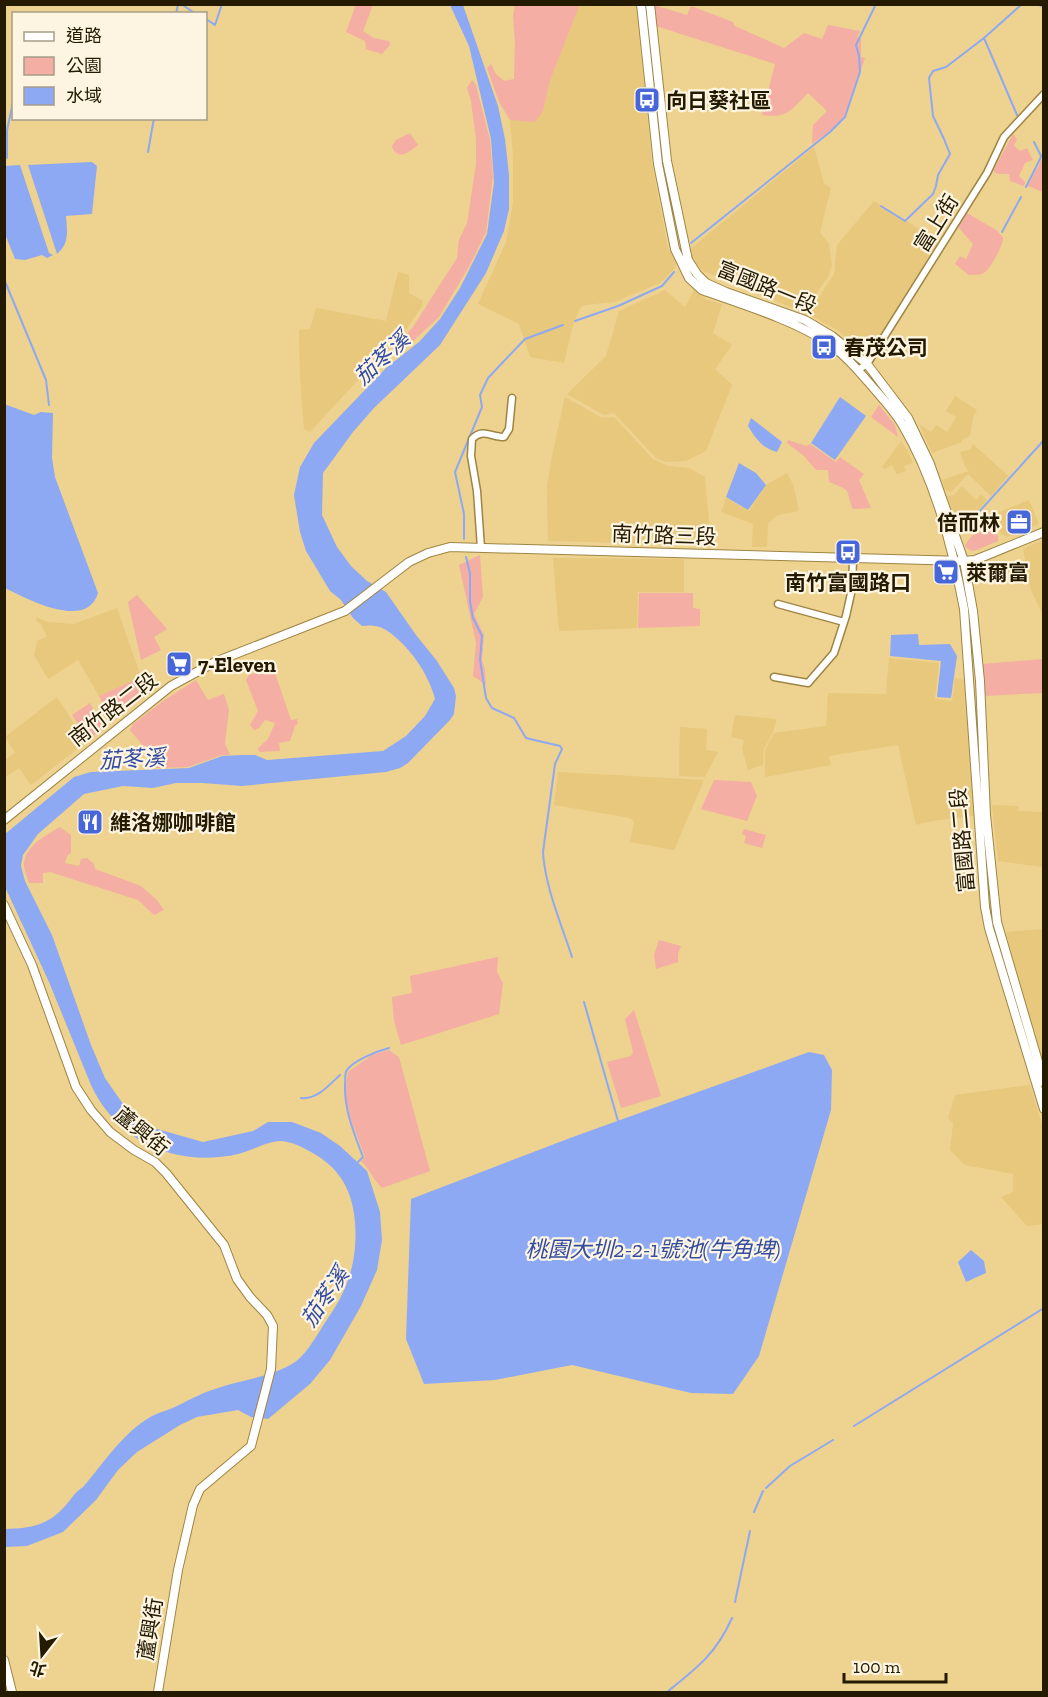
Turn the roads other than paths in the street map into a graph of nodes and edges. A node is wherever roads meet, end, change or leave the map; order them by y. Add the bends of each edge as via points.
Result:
1 (641, 4) edge
2 (650, 4) edge
3 (1044, 94) edge
4 (867, 364) junction
5 (858, 370) junction
6 (512, 398) dead end
7 (1044, 532) edge
8 (481, 548) junction
9 (853, 558) junction
10 (959, 561) junction
11 (778, 604) dead end
12 (323, 621) joint
13 (844, 622) junction
14 (774, 677) dead end
15 (4, 820) edge
16 (4, 905) edge
17 (1044, 1082) edge
18 (1044, 1109) edge
19 (4, 1660) edge
20 (12, 1692) edge
21 (158, 1692) edge

1 - 5 street, 富國路一段 via 658,164 675,249 689,278 702,290 827,342
2 - 4 street, 富國路一段 via 668,162 688,260 706,283 805,320
3 - 4 street, 富上街 via 1004,137 987,173
4 - 5 street, 富上街
4 - 10 street, 富國路一段 via 908,418 930,464
5 - 10 street, 富國路一段 via 901,422 923,466
6 - 8 street via 509,429 504,437 478,433 472,439
7 - 10 street, 南竹路三段 via 975,560
8 - 9 street, 南竹路三段
8 - 12 street, 南竹路三段 via 450,547 428,553 409,562 345,611
9 - 10 street, 南竹路三段
9 - 13 street via 852,589
10 - 17 street, 富國路二段 via 973,611 997,922
10 - 18 street, 富國路二段 via 989,928
11 - 13 street
12 - 15 street, 南竹路二段 via 215,662 171,686
13 - 14 street via 834,653 808,683
16 - 21 street, 蘆興街 via 32,965 76,1086 91,1110 110,1132 166,1173 224,1245 237,1279 273,1326 271,1370 251,1446 200,1489 193,1505
19 - 20 street

